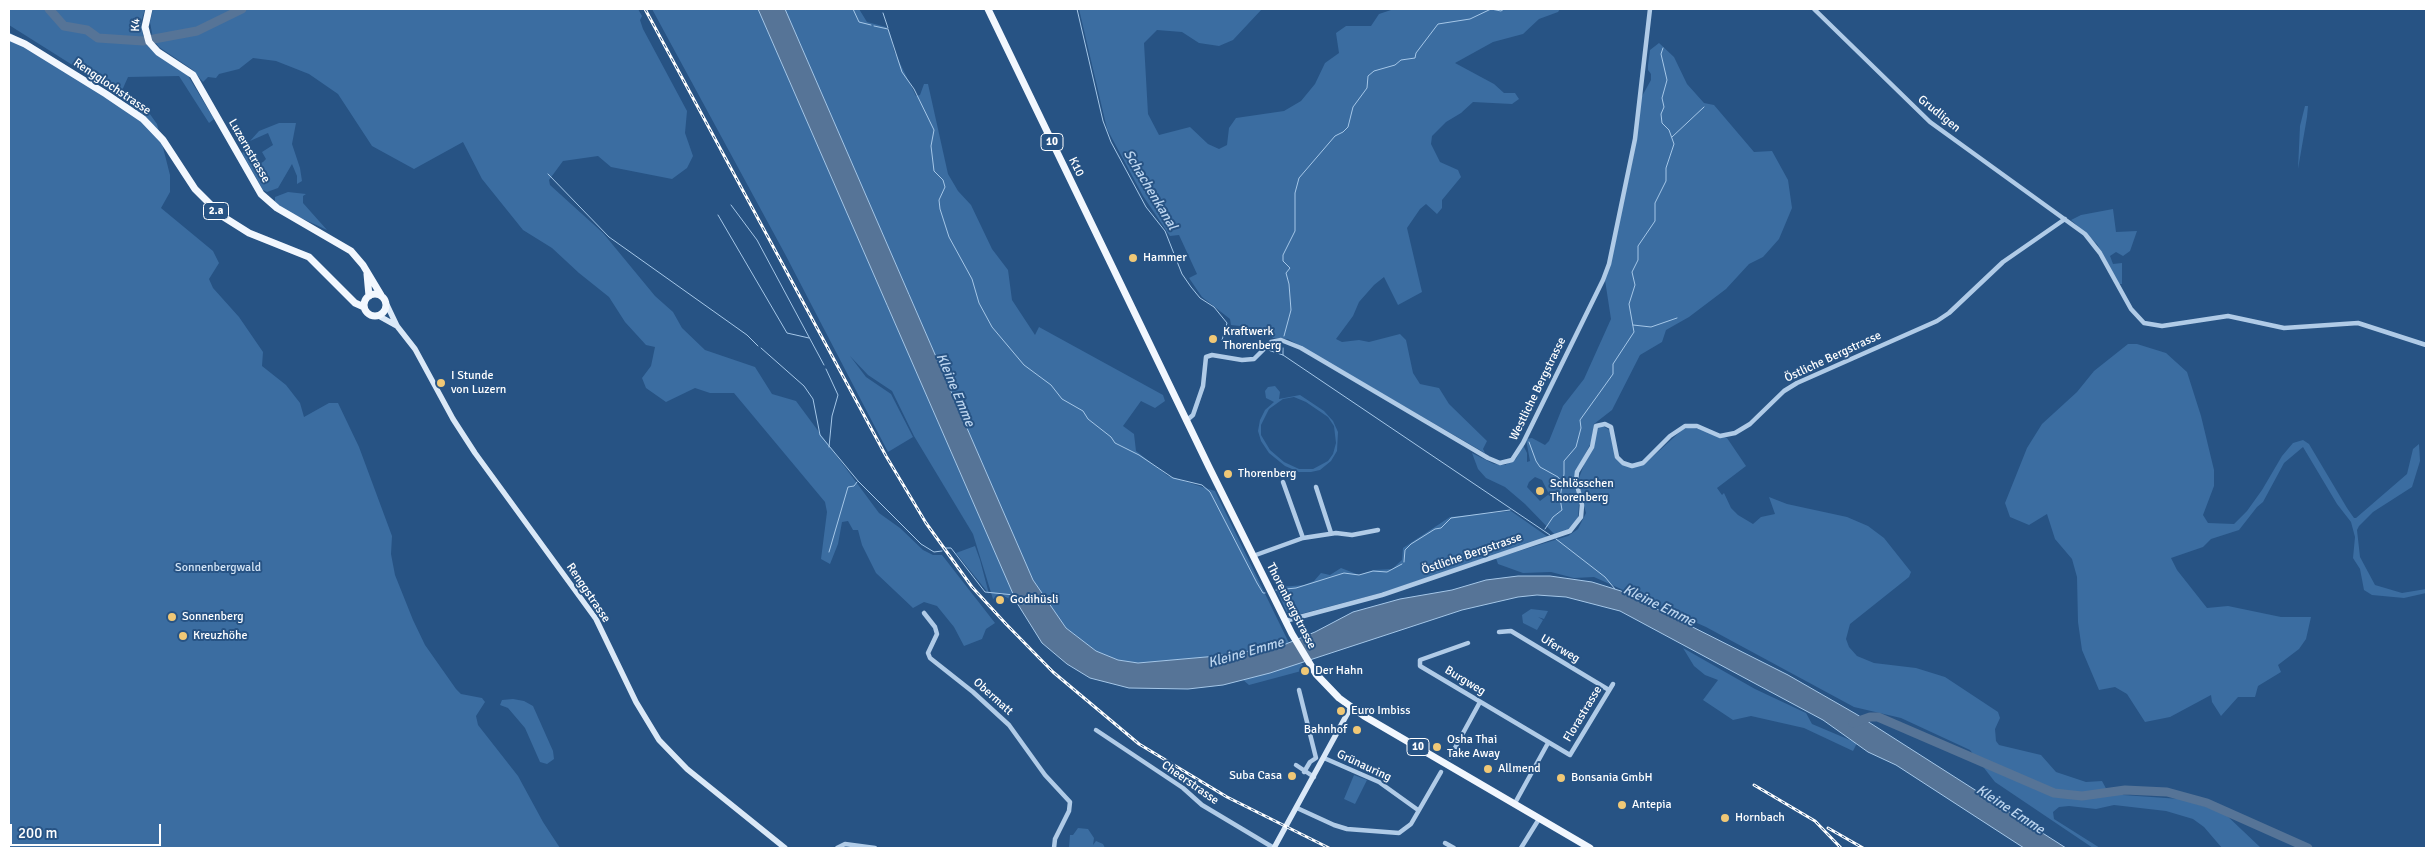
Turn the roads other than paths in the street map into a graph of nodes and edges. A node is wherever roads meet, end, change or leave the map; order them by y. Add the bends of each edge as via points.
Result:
1 (149, 9) edge
2 (988, 9) edge
3 (1650, 9) edge
4 (1814, 9) edge
5 (9, 37) edge
6 (150, 42) joint
7 (2065, 219) junction
8 (367, 274) junction
9 (380, 295) junction
10 (368, 297) junction
11 (350, 298) junction
12 (386, 305) junction
13 (364, 307) junction
14 (1132, 308) joint
15 (379, 316) junction
16 (397, 326) junction
17 (2426, 345) edge
18 (1186, 421) junction
19 (1283, 482) dead end
20 (1316, 487) dead end
21 (1378, 530) dead end
22 (1331, 533) junction
23 (1303, 538) junction
24 (1253, 556) junction
25 (924, 613) dead end
26 (1285, 621) junction
27 (1499, 632) dead end
28 (1468, 643) dead end
29 (1614, 684) dead end
30 (1299, 690) dead end
31 (1609, 690) junction
32 (1480, 702) junction
33 (1351, 707) junction
34 (1096, 730) dead end
35 (1548, 743) junction
36 (1450, 757) dead end
37 (1324, 758) junction
38 (1296, 765) dead end
39 (1304, 772) junction
40 (1441, 772) dead end
41 (1314, 777) junction
42 (1515, 803) junction
43 (1297, 808) junction
44 (1418, 810) junction
45 (1539, 819) junction
46 (1445, 842) dead end
47 (785, 848) edge
48 (838, 848) edge
49 (875, 848) edge
50 (1054, 848) edge
51 (1274, 848) edge
52 (1454, 848) edge
53 (1521, 848) edge
54 (1590, 848) edge

1 - 6 main road, K4 via 145,27
2 - 14 main road, K10 / 10
3 - 18 street, Westliche Bergstrasse via 1635,139 1609,264 1512,460 1500,463 1488,458 1290,342 1276,340 1254,359 1206,357 1203,386 1193,415
4 - 7 street, Grudligen via 1925,118
5 - 11 main road, Rengglochstrasse / 2.a via 106,94 143,120 157,133 195,189 222,216 249,233 309,256
6 - 8 main road, Luzernstrasse via 158,52 193,76 249,177 265,198 346,248 361,262
7 - 17 street, Grudligen via 2093,242 2134,314 2150,326 2228,316 2288,328 2355,323
7 - 26 street, Östliche Bergstrasse via 2003,262 1937,321 1797,382 1750,424 1735,433 1720,436 1697,426 1684,426 1643,463 1632,466 1617,457 1611,427 1605,424 1596,426 1592,447 1577,472 1581,517 1576,526 1562,535 1382,595
8 - 9 main road, Luzernstrasse
8 - 10 main road
9 - 10 main road
9 - 12 main road
10 - 11 main road
10 - 13 main road
11 - 13 main road, Rengglochstrasse / 2.a
12 - 15 main road
12 - 16 main road, Renggstrasse
13 - 15 main road via 370,315
14 - 18 main road, Thorenbergstrasse / 10
15 - 16 main road, Renggstrasse
16 - 47 main road, Renggstrasse via 409,339 475,453 596,619 636,702 659,740 686,769
18 - 24 main road, Thorenbergstrasse / 10
19 - 23 street
20 - 22 street
21 - 22 street via 1352,535
22 - 23 street
23 - 24 street
24 - 26 main road, Thorenbergstrasse / 10
25 - 50 street, Obermatt via 937,634 928,653 930,658 974,692 1009,725 1045,775 1067,798 1070,806
26 - 33 main road, Thorenbergstrasse / 10 via 1310,666 1327,687
27 - 31 street, Uferweg via 1511,631
28 - 32 street, Burgweg via 1419,663
29 - 31 street, Florastrasse
30 - 39 street via 1316,758
31 - 35 street, Florastrasse via 1570,755
32 - 35 street, Burgweg
32 - 36 street
33 - 37 main road, Cheerstrasse
33 - 42 main road, Thorenbergstrasse / 10
34 - 51 street, Cheerstrasse via 1183,788 1202,805
35 - 42 street
37 - 41 main road, Cheerstrasse
37 - 44 street, Grünauring via 1379,782
38 - 39 street
39 - 41 street
40 - 44 street
41 - 43 main road, Cheerstrasse
42 - 45 main road, Thorenbergstrasse / 10
43 - 44 street via 1348,829 1399,833 1411,824
43 - 51 main road, Cheerstrasse
45 - 53 street
45 - 54 main road, Thorenbergstrasse / 10
46 - 52 street
48 - 49 street via 849,844

